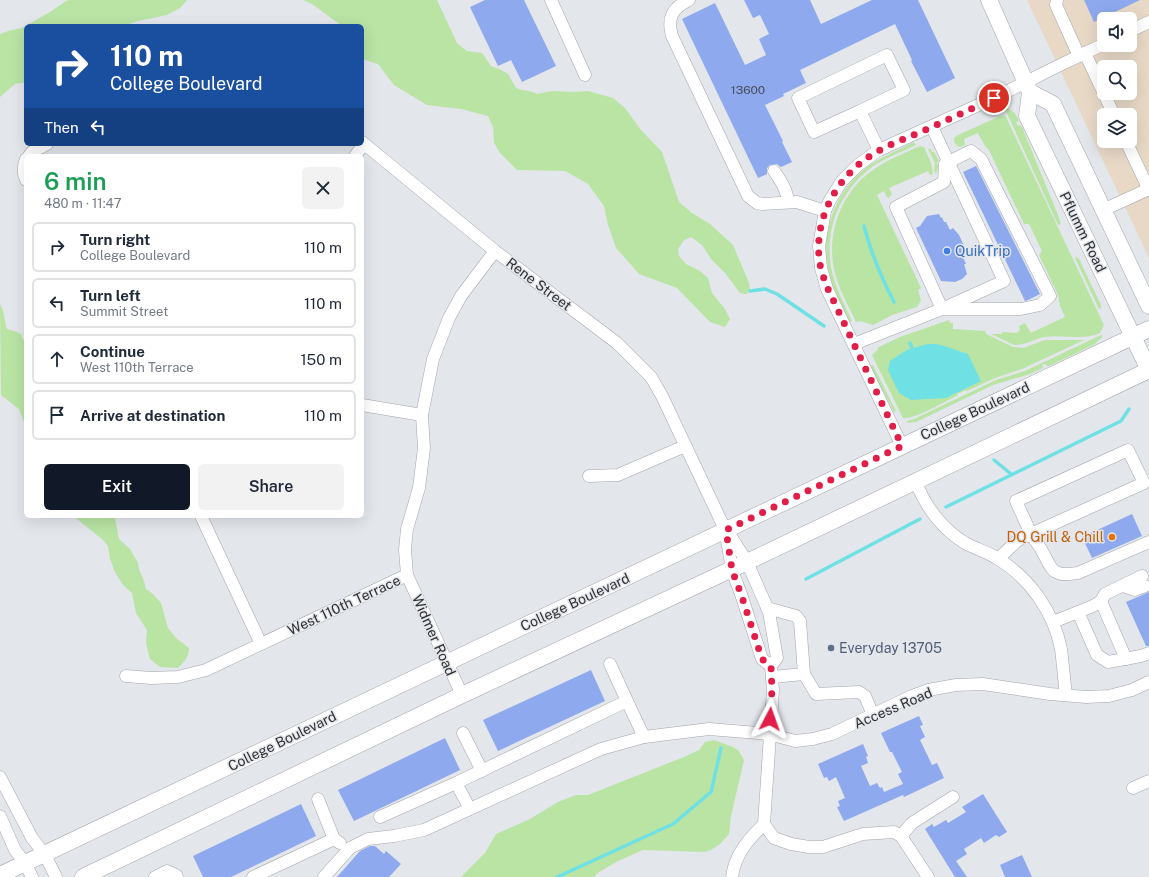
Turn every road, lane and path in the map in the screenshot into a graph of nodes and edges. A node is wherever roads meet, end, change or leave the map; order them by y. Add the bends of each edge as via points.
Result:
1 (551, 0) edge
2 (689, 0) edge
3 (989, 0) edge
4 (1057, 0) edge
5 (1149, 22) edge
6 (1137, 28) edge
7 (1097, 47) edge
8 (1082, 54) junction
9 (585, 75) dead end
10 (1028, 87) junction
11 (1110, 108) edge
12 (860, 110) junction
13 (932, 127) junction
14 (364, 144) edge
15 (43, 146) edge
16 (1129, 148) edge
17 (880, 150) junction
18 (30, 154) edge
19 (948, 162) junction
20 (774, 171) dead end
21 (1149, 189) edge
22 (788, 202) junction
23 (1103, 210) junction
24 (825, 211) junction
25 (495, 251) junction
26 (1149, 306) edge
27 (942, 309) junction
28 (1149, 329) edge
29 (1133, 336) junction
30 (854, 344) junction
31 (1149, 370) edge
32 (364, 405) edge
33 (422, 415) junction
34 (685, 446) junction
35 (902, 446) junction
36 (589, 476) dead end
37 (916, 482) junction
38 (1146, 483) edge
39 (202, 518) edge
40 (726, 530) junction
41 (1031, 534) junction
42 (1149, 542) edge
43 (998, 559) junction
44 (747, 562) junction
45 (732, 570) junction
46 (407, 575) junction
47 (1144, 581) dead end
48 (1101, 600) junction
49 (767, 608) junction
50 (1078, 612) junction
51 (1053, 622) junction
52 (261, 644) junction
53 (1149, 653) edge
54 (1126, 659) junction
55 (446, 663) junction
56 (610, 664) dead end
57 (771, 672) junction
58 (804, 674) junction
59 (126, 676) dead end
60 (1149, 682) edge
61 (462, 695) junction
62 (1066, 695) junction
63 (627, 701) junction
64 (873, 715) junction
65 (463, 733) dead end
66 (769, 734) junction
67 (644, 737) junction
68 (482, 770) junction
69 (0, 777) edge
70 (1149, 781) edge
71 (456, 782) junction
72 (1133, 788) dead end
73 (953, 797) dead end
74 (318, 799) dead end
75 (470, 809) junction
76 (0, 816) edge
77 (380, 817) dead end
78 (764, 824) junction
79 (901, 836) junction
80 (334, 839) junction
81 (349, 850) junction
82 (45, 854) junction
83 (28, 870) edge
84 (0, 875) edge
85 (56, 877) edge
86 (83, 877) edge
87 (155, 877) edge
88 (177, 877) edge
89 (253, 877) edge
90 (324, 877) edge
91 (732, 877) edge
92 (928, 877) edge

1 - 9 street
2 - 22 street via 681,4 671,16 670,30 746,192 757,203
3 - 10 main road
4 - 8 street via 1056,5
5 - 6 street
7 - 8 street
8 - 10 street
8 - 11 street
10 - 13 street via 994,98
10 - 23 main road, Pflumm Road via 1052,104
10 - 29 main road, Pflumm Road via 1027,116
12 - 12 street via 904,90 888,54 798,98 814,132
12 - 17 street
13 - 17 street
13 - 19 street
14 - 25 street, Rene Street
15 - 18 street
16 - 21 street
17 - 24 street via 858,165 842,181
19 - 27 street via 945,164 944,182 896,206
19 - 27 street via 1004,281
19 - 27 street via 971,151 982,159 1050,296 1040,305 1021,309
20 - 22 street via 788,194
21 - 23 street
22 - 24 street via 797,202
23 - 26 main road, Pflumm Road
24 - 30 street via 819,246 821,268
25 - 33 street, West 110th Terrace via 461,296 449,318 433,359
25 - 34 street, Rene Street via 617,342 635,360 662,396
27 - 30 street
28 - 29 main road, College Boulevard
29 - 31 main road, Pflumm Road
29 - 35 main road, College Boulevard
30 - 35 street
31 - 37 main road
32 - 33 street
33 - 46 street, West 110th Terrace via 424,448 419,488 407,529
34 - 36 street via 618,475
34 - 40 street, Rene Street
35 - 40 main road, College Boulevard
37 - 43 street via 934,515 952,533
37 - 44 main road
38 - 41 street
38 - 41 street via 1128,450 1016,501
39 - 52 street
40 - 44 street, Rene Street
40 - 45 street, Rene Street
40 - 55 main road, College Boulevard
41 - 42 street via 1050,566 1061,574 1078,573
41 - 43 street via 1018,540
43 - 51 street via 1028,583
44 - 45 main road
44 - 49 street, Rene Street
45 - 57 street, Rene Street via 762,659
45 - 61 main road
46 - 52 street, West 110th Terrace
46 - 55 street, Widmer Road
47 - 48 street via 1123,586 1105,594
48 - 50 street
48 - 54 street
49 - 57 street, Rene Street via 777,658
49 - 58 street via 796,616 800,621
50 - 51 street
50 - 54 street via 1097,655 1108,662
51 - 62 street via 1061,648
52 - 59 street, West 110th Terrace via 206,670 178,676
53 - 54 street
55 - 61 street, Widmer Road
55 - 82 main road, College Boulevard
56 - 63 street
57 - 58 street
57 - 66 street, Rene Street
58 - 64 street via 816,694 859,692 865,696
60 - 62 street, Access Road via 1132,690 1108,696
61 - 86 main road
62 - 64 street, Access Road via 983,684 956,685 928,690
63 - 67 street
63 - 68 street
64 - 66 street, Access Road via 832,734 813,739 795,741
65 - 68 street
66 - 67 street, Access Road via 709,729
66 - 78 street, Rene Street
67 - 75 street, Access Road via 601,749
68 - 71 street
69 - 82 street via 32,838
70 - 72 street
71 - 75 street
71 - 77 street
73 - 79 street via 912,823
74 - 80 street
75 - 81 street, Access Road via 424,830 368,839
76 - 83 street via 15,850
78 - 79 street via 774,838 809,847 823,847 863,834 894,832
78 - 91 street via 738,854
79 - 92 street
80 - 81 street
80 - 89 street
81 - 90 street, Access Road
82 - 83 main road, College Boulevard
82 - 85 street
83 - 84 main road, College Boulevard
87 - 88 street via 167,871

